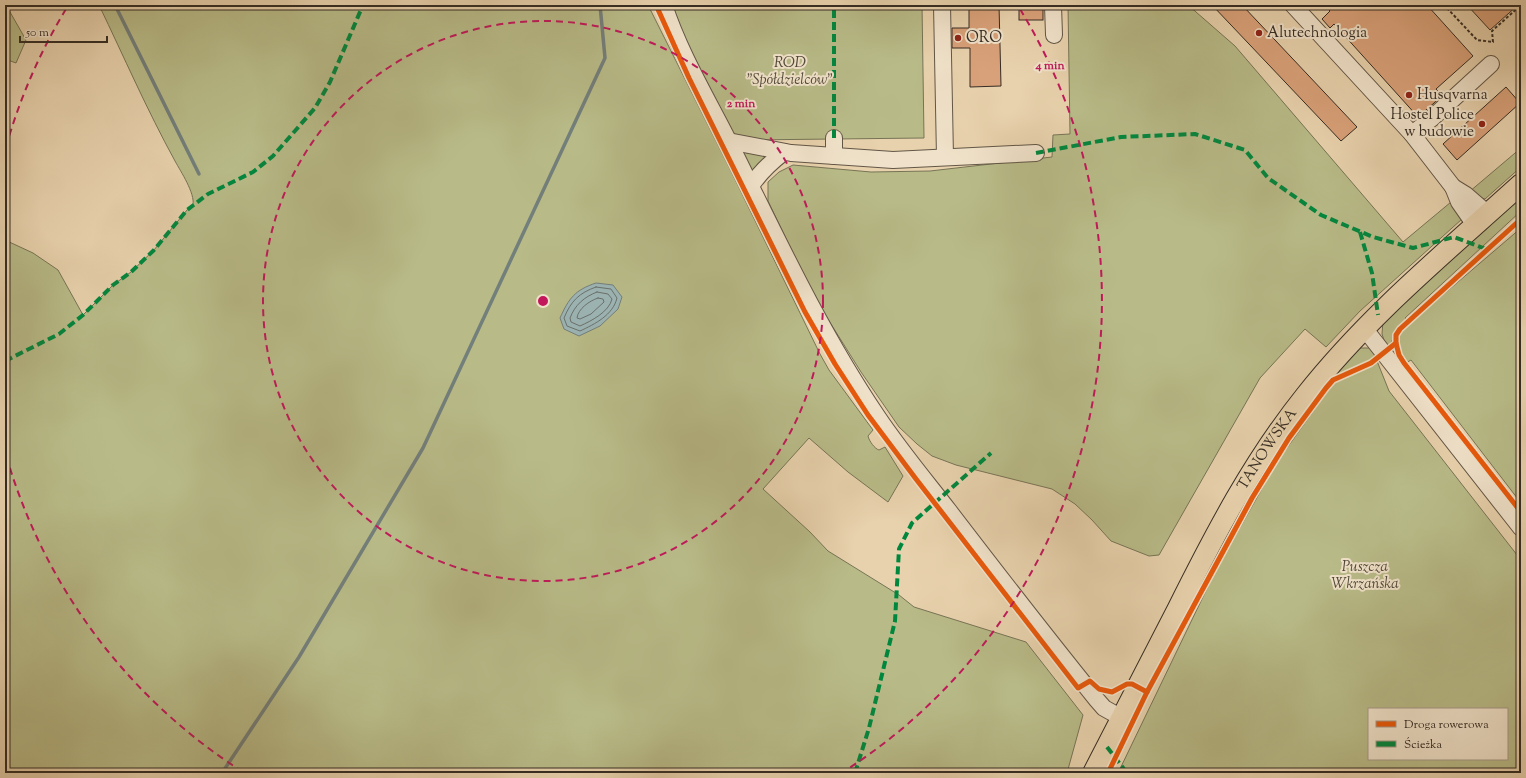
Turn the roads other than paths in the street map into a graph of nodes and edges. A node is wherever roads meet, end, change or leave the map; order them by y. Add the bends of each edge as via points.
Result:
1 (664, 5) edge
2 (942, 5) edge
3 (1053, 5) edge
4 (1293, 5) edge
5 (1054, 35) dead end
6 (1491, 64) dead end
7 (1412, 134) junction
8 (834, 138) dead end
9 (728, 141) junction
10 (784, 152) junction
11 (1036, 153) dead end
12 (834, 156) junction
13 (945, 157) junction
14 (1521, 184) edge
15 (751, 186) junction
16 (1481, 219) junction
17 (1364, 328) junction
18 (1521, 528) edge
19 (1122, 718) junction
20 (1093, 773) edge

1 - 9 street via 684,56
2 - 13 street
3 - 5 street
4 - 7 street
6 - 7 street
7 - 16 street via 1452,187 1459,202
8 - 12 street
9 - 10 street
9 - 15 street
10 - 12 street
10 - 15 street via 760,173
11 - 13 street
12 - 13 street via 893,160
14 - 16 main road, TANOWSKA
15 - 19 street via 808,301 878,417 1097,700 1104,708
16 - 17 main road, TANOWSKA
17 - 18 street
17 - 19 main road, TANOWSKA via 1304,397 1250,475 1215,535
19 - 20 main road, TANOWSKA

